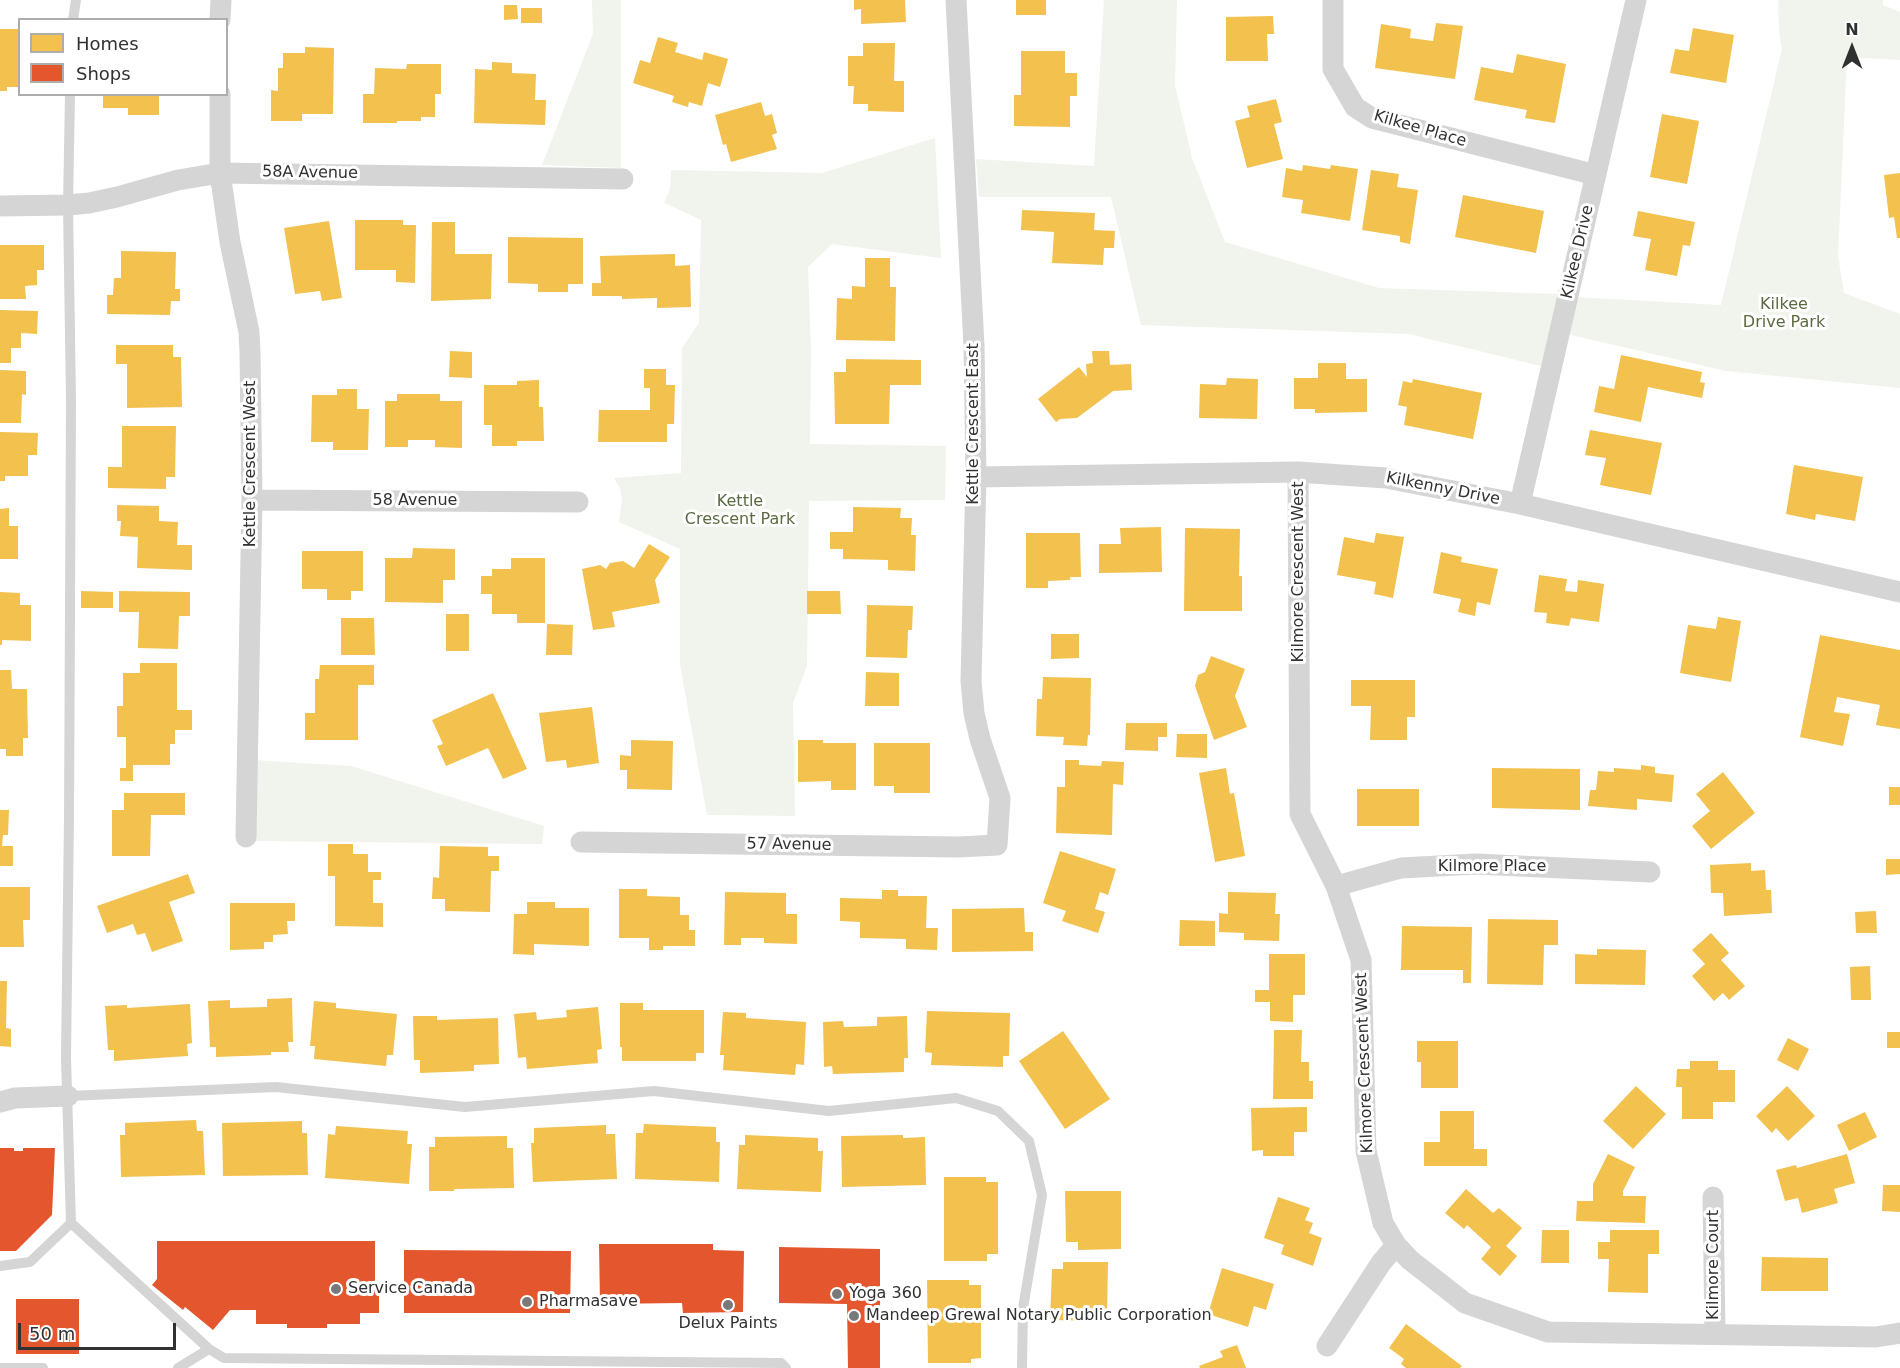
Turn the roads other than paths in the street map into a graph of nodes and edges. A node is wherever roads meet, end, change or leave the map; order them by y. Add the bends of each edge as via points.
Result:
1 (76, 0) edge
2 (221, 0) edge
3 (956, 0) edge
4 (1333, 0) edge
5 (1636, 0) edge
6 (73, 18) edge
7 (220, 18) edge
8 (70, 96) edge
9 (220, 96) edge
10 (220, 173) junction
11 (1596, 175) junction
12 (623, 179) dead end
13 (68, 205) junction
14 (0, 206) edge
15 (1298, 472) junction
16 (976, 477) junction
17 (252, 500) junction
18 (578, 502) dead end
19 (1520, 504) junction
20 (1900, 592) edge
21 (246, 837) dead end
22 (580, 842) dead end
23 (997, 845) joint
24 (1650, 872) dead end
25 (1336, 886) junction
26 (68, 1096) junction
27 (5, 1097) edge
28 (1713, 1197) dead end
29 (71, 1223) junction
30 (1396, 1245) junction
31 (0, 1266) edge
32 (1715, 1333) junction
33 (1900, 1333) edge
34 (1327, 1346) dead end
35 (209, 1349) junction
36 (261, 1363) edge
37 (403, 1364) edge
38 (459, 1364) edge
39 (514, 1364) edge
40 (686, 1365) edge
41 (0, 1368) edge
42 (43, 1368) edge
43 (178, 1368) edge
44 (786, 1368) edge
45 (1022, 1368) edge

1 - 6 lane
2 - 7 street
3 - 16 street, Kettle Crescent East via 973,310
4 - 11 street, Kilkee Place via 1333,69 1355,107 1372,118
5 - 11 street, Kilkee Drive
8 - 13 lane
9 - 10 street, Kettle Crescent West
10 - 12 street, 58A Avenue
10 - 13 street, 58A Avenue via 178,180 117,198
10 - 17 street, Kettle Crescent West via 249,332
11 - 19 street, Kilkee Drive
13 - 14 street, 58A Avenue
13 - 26 lane
15 - 16 street, Kilkenny Drive
15 - 19 street, Kilkenny Drive via 1386,478
15 - 25 street, Kilmore Crescent West via 1300,814
16 - 23 street, Kettle Crescent East via 971,681 980,739 1000,798
17 - 18 street, 58 Avenue
17 - 21 street, Kettle Crescent West
19 - 20 street, Kilkenny Drive
22 - 23 street, 57 Avenue
24 - 25 street, Kilmore Place via 1476,864 1401,868
25 - 30 street, Kilmore Crescent West via 1361,960 1366,1150 1383,1223
26 - 27 street
26 - 29 lane
26 - 45 lane via 276,1086 465,1107 654,1091 829,1111 956,1098 998,1111 1029,1141 1042,1195 1023,1308
28 - 32 street, Kilmore Court
29 - 31 lane via 30,1262
29 - 35 lane
30 - 32 street, Kilmore Crescent West via 1465,1303 1548,1332
30 - 34 street
32 - 33 street, Kilmore Crescent West
35 - 36 lane via 224,1358
35 - 43 lane
36 - 37 lane
37 - 38 lane
38 - 39 lane
39 - 40 lane
40 - 44 lane via 781,1364
41 - 42 lane

